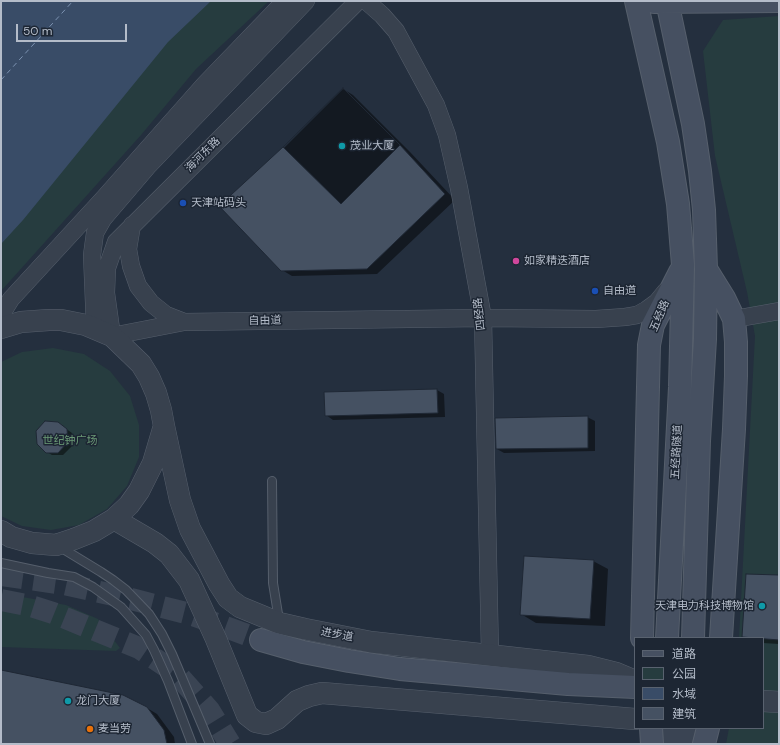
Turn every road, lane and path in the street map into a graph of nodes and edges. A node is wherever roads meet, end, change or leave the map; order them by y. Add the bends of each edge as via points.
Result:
1 (285, 1) edge
2 (306, 1) edge
3 (358, 1) edge
4 (366, 1) edge
5 (637, 1) edge
6 (779, 1) edge
7 (668, 2) edge
8 (132, 226) junction
9 (683, 265) junction
10 (706, 269) junction
11 (779, 311) edge
12 (1, 315) edge
13 (483, 318) junction
14 (734, 319) junction
15 (184, 322) junction
16 (1, 328) edge
17 (104, 332) junction
18 (164, 426) junction
19 (272, 481) dead end
20 (114, 519) junction
21 (1, 531) edge
22 (56, 545) junction
23 (1, 563) edge
24 (279, 623) junction
25 (642, 637) edge
26 (667, 637) edge
27 (693, 637) edge
28 (721, 637) edge
29 (261, 640) tunnel mouth
30 (490, 654) junction
31 (634, 681) edge
32 (634, 687) edge
33 (764, 701) edge
34 (779, 702) edge
35 (634, 719) edge
36 (651, 729) edge
37 (708, 729) edge
38 (192, 744) edge
39 (210, 744) edge
40 (652, 744) edge
41 (704, 744) edge

1 - 12 street via 205,84 11,299
2 - 17 street via 149,165 103,219 95,233 92,255
3 - 8 street, 海河东路
4 - 13 street, 四经路 via 396,31 436,105 447,134 460,188
5 - 7 main road
5 - 9 main road via 668,142 678,204
6 - 7 main road
7 - 10 main road via 700,171
8 - 15 street via 128,249 138,286 151,303 166,315
8 - 17 street, 海河东路 via 116,242 107,268
9 - 13 street, 自由道 via 657,302 636,315 596,319
9 - 25 main road, 五经路 via 654,325 649,345
9 - 26 main road, 五经路隧道 via 680,387
10 - 14 main road
10 - 27 main road, 五经路隧道
11 - 14 street
13 - 15 street, 自由道
13 - 30 street, 四经路
14 - 28 main road via 734,430
15 - 17 street, 自由道
16 - 17 street via 20,322 49,320 75,323
17 - 18 street, 进步道 via 141,364 156,393
18 - 20 street via 147,478 129,504
18 - 24 street, 进步道 via 180,500 190,529 219,584 228,598 240,607
19 - 24 lane via 273,583
20 - 22 street via 74,540
20 - 35 street via 155,542 180,567 189,580 247,715 256,722 266,724 277,719 297,701 322,693
21 - 22 street via 32,543
22 - 39 lane via 113,580 149,614 172,654
23 - 38 lane via 74,577 121,607 146,635 154,650
24 - 30 street, 进步道 via 371,642
29 - 32 main road via 326,657 400,669 568,684
30 - 31 street, 进步道 via 588,666
33 - 34 street
36 - 40 main road
37 - 41 main road

